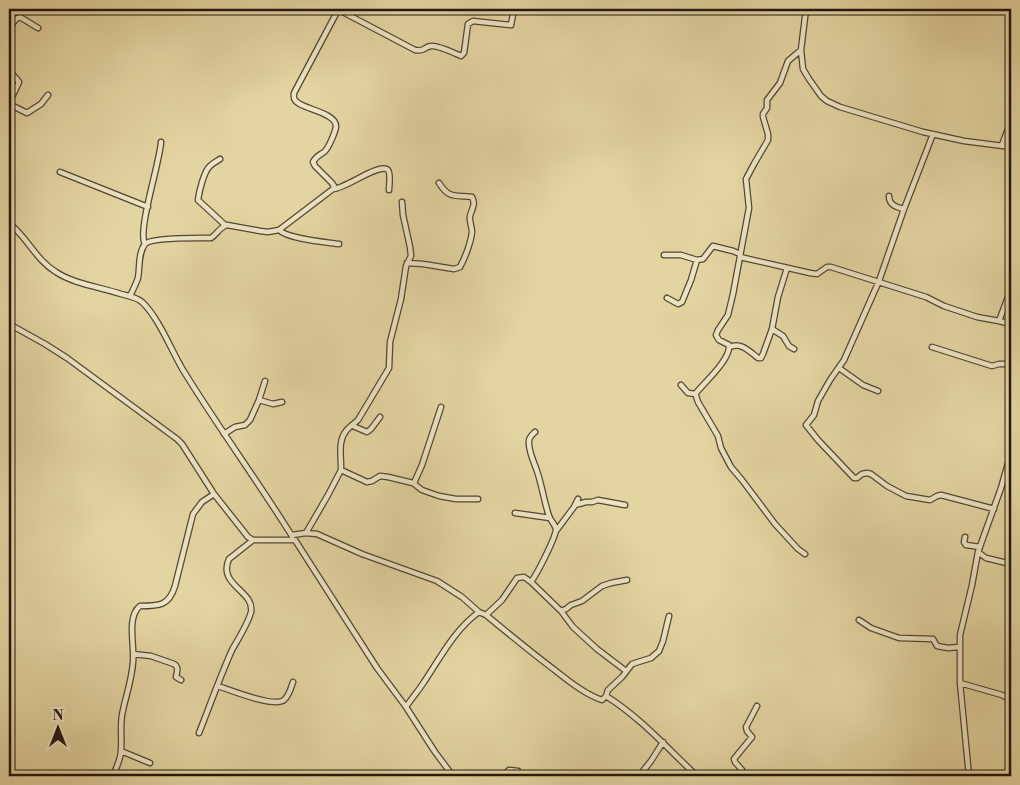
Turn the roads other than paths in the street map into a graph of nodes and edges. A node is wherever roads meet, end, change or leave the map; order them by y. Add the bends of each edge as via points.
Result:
1 (337, 9) edge
2 (514, 9) edge
3 (806, 9) edge
4 (9, 28) edge
5 (38, 28) dead end
6 (801, 50) junction
7 (14, 76) dead end
8 (48, 95) dead end
9 (9, 102) edge
10 (1011, 121) edge
11 (933, 134) junction
12 (161, 142) dead end
13 (1002, 145) junction
14 (1011, 147) edge
15 (220, 159) dead end
16 (60, 172) dead end
17 (439, 183) dead end
18 (333, 189) junction
19 (389, 190) dead end
20 (890, 196) dead end
21 (402, 202) dead end
22 (148, 207) junction
23 (904, 209) junction
24 (9, 223) edge
25 (225, 225) junction
26 (279, 230) junction
27 (145, 244) junction
28 (339, 244) dead end
29 (664, 255) dead end
30 (740, 255) junction
31 (697, 260) junction
32 (407, 263) junction
33 (787, 268) junction
34 (879, 282) junction
35 (1011, 289) edge
36 (130, 296) junction
37 (667, 298) dead end
38 (999, 321) junction
39 (9, 324) edge
40 (1011, 324) edge
41 (772, 329) junction
42 (730, 347) junction
43 (932, 347) dead end
44 (794, 349) dead end
45 (1011, 364) edge
46 (839, 368) junction
47 (265, 381) dead end
48 (681, 384) dead end
49 (878, 391) dead end
50 (696, 394) junction
51 (259, 400) junction
52 (282, 402) dead end
53 (441, 407) dead end
54 (380, 418) dead end
55 (353, 426) junction
56 (535, 432) dead end
57 (224, 434) junction
58 (1011, 453) edge
59 (340, 470) junction
60 (414, 483) junction
61 (214, 494) junction
62 (478, 499) dead end
63 (578, 499) dead end
64 (575, 505) junction
65 (625, 505) dead end
66 (994, 509) junction
67 (515, 513) dead end
68 (550, 518) junction
69 (556, 531) junction
70 (306, 533) junction
71 (292, 535) junction
72 (965, 537) dead end
73 (253, 540) junction
74 (295, 540) junction
75 (979, 550) junction
76 (805, 554) dead end
77 (1011, 564) edge
78 (626, 580) dead end
79 (531, 582) junction
80 (479, 612) junction
81 (561, 612) junction
82 (486, 615) junction
83 (669, 616) dead end
84 (858, 620) dead end
85 (960, 646) junction
86 (133, 654) junction
87 (626, 672) junction
88 (181, 680) dead end
89 (293, 682) dead end
90 (960, 683) junction
91 (218, 686) junction
92 (606, 696) junction
93 (1011, 700) edge
94 (757, 706) dead end
95 (406, 707) junction
96 (199, 733) dead end
97 (663, 742) junction
98 (121, 751) junction
99 (150, 763) dead end
100 (518, 771) dead end
101 (113, 776) edge
102 (453, 776) edge
103 (504, 776) edge
104 (639, 776) edge
105 (697, 776) edge
106 (739, 776) edge
107 (970, 776) edge

1 - 2 street via 415,50 435,46 462,56 468,24 512,25
1 - 18 street via 294,93 296,102 335,123 327,148 313,162 332,182
3 - 6 street
4 - 5 street via 20,17
6 - 11 street via 809,79 827,101 840,108
6 - 30 street via 788,61 780,82 767,100 763,117 768,140 746,179 749,208
7 - 9 street via 19,82
8 - 9 street via 27,113
10 - 13 street
11 - 13 street
11 - 23 street
12 - 22 street
13 - 14 street
15 - 25 street via 208,167 198,200
16 - 22 street
17 - 32 street via 449,194 469,196 474,200 470,217 472,231 464,261 456,269
18 - 19 street via 385,169 389,173
18 - 26 street
20 - 23 street via 892,204
21 - 32 street via 411,256
22 - 27 street via 143,235
23 - 34 street
24 - 36 street via 56,273
25 - 26 street via 268,232
25 - 27 street via 211,238 160,239
26 - 28 street via 292,236
27 - 36 street
29 - 31 street via 681,255
30 - 31 street via 715,246 703,259
30 - 33 street
30 - 42 street via 730,309 716,335
31 - 37 street via 682,302 678,304
32 - 55 street via 390,342 389,368
33 - 34 street via 817,274 828,266
33 - 41 street
34 - 38 street via 926,296 968,314
34 - 46 street
35 - 38 street
36 - 57 street via 141,301 153,316
38 - 40 street
39 - 61 street via 67,358 170,433 182,444
41 - 42 street via 761,358 739,345
41 - 44 street
42 - 50 street via 723,362
43 - 45 street via 992,366
46 - 49 street via 862,385
46 - 66 street via 806,425 853,477 867,473 906,496 930,500 941,495
47 - 51 street
48 - 50 street via 688,393
50 - 76 street via 731,467 775,524
51 - 52 street via 273,404
51 - 57 street via 248,423
53 - 60 street
54 - 55 street via 366,432
55 - 59 street via 341,439
56 - 68 street via 530,437 529,447
57 - 71 street
58 - 66 street
59 - 60 street via 367,482 381,476
59 - 70 street
60 - 62 street via 422,490 439,496
61 - 73 street
61 - 86 street via 193,514 171,597 164,603 140,606 136,610
63 - 64 street
64 - 65 street via 598,500
64 - 69 street
66 - 75 street
67 - 68 street
68 - 69 street
69 - 79 street
70 - 71 street
70 - 80 street via 317,534 437,581
71 - 74 street
72 - 75 street via 966,546
73 - 74 street
73 - 91 street via 227,562 228,576 247,598 251,610
74 - 95 street via 377,668
75 - 77 street via 986,558
75 - 85 street
78 - 81 street via 602,586
79 - 81 street
79 - 82 street via 524,577 516,579 502,600
80 - 82 street
80 - 95 street via 456,635
81 - 87 street via 592,645
82 - 92 street via 584,691 602,700
83 - 87 street via 659,651 651,658 632,664
84 - 85 street via 899,638 933,639 937,646 948,648
85 - 90 street
86 - 88 street via 174,664 176,677
86 - 98 street via 133,668 121,719
87 - 92 street
89 - 91 street via 285,699 278,702
90 - 93 street
90 - 107 street
91 - 96 street
92 - 97 street via 635,716
94 - 106 street via 746,727 752,738 734,758 742,770
95 - 102 street
97 - 104 street
97 - 105 street
98 - 99 street
98 - 101 street
100 - 103 street via 509,770

